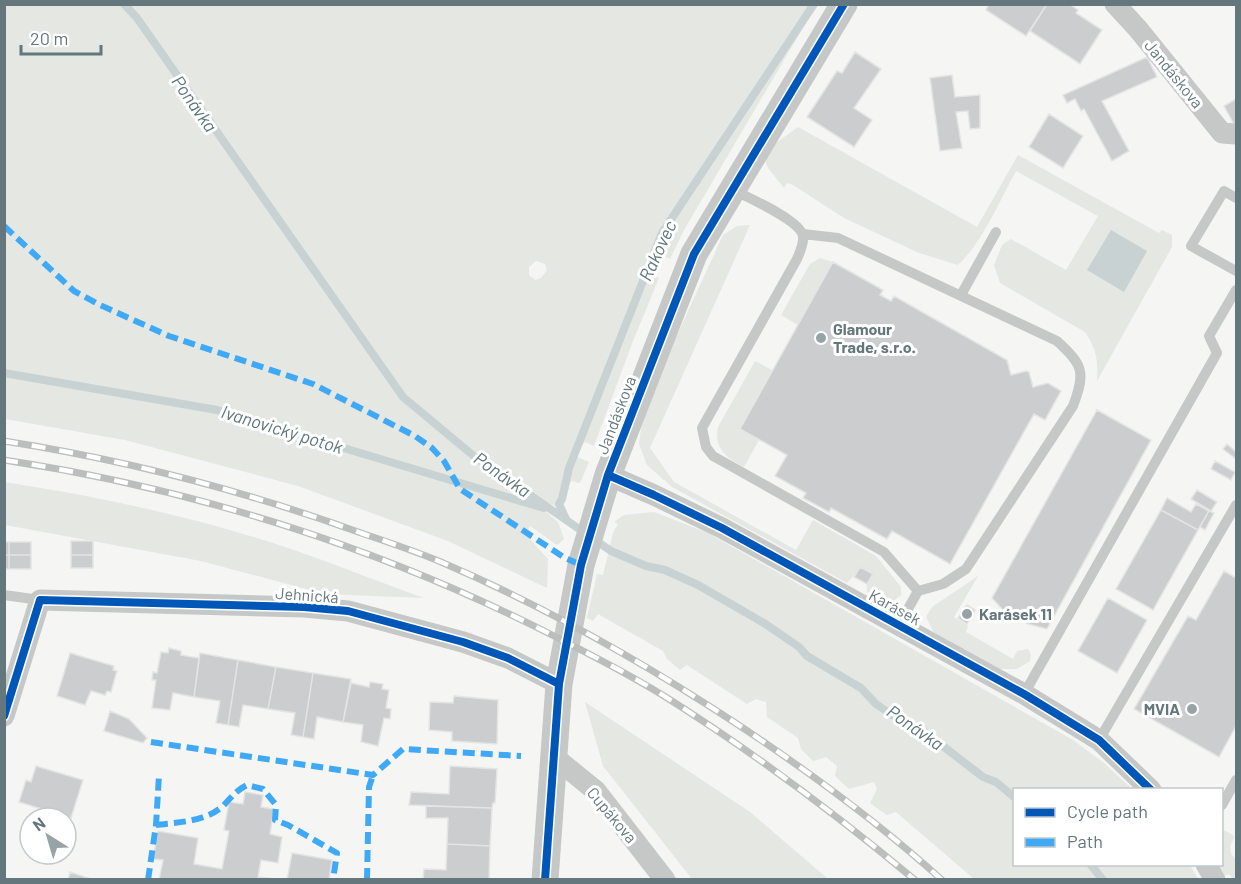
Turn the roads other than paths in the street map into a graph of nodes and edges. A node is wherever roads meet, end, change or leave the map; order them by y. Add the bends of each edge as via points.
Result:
1 (844, 4) edge
2 (1115, 4) edge
3 (1236, 134) edge
4 (731, 189) junction
5 (1236, 198) edge
6 (996, 232) dead end
7 (802, 234) junction
8 (1236, 271) edge
9 (1236, 290) edge
10 (961, 295) junction
11 (608, 475) junction
12 (1236, 505) edge
13 (918, 591) junction
14 (4, 596) edge
15 (40, 600) junction
16 (899, 625) junction
17 (559, 684) junction
18 (1024, 694) junction
19 (4, 716) edge
20 (1099, 740) junction
21 (553, 756) junction
22 (1236, 780) edge
23 (1150, 788) edge
24 (1223, 802) edge
25 (1207, 866) edge
26 (545, 879) edge
27 (665, 879) edge
28 (1215, 879) edge

1 - 4 street, Jandáskova
2 - 3 street, Jandáskova via 1221,133
4 - 7 lane via 794,223
4 - 11 street, Jandáskova via 694,254
5 - 8 lane via 1224,191 1191,246
6 - 10 lane
7 - 10 lane via 838,238
7 - 13 lane via 797,259 702,428 703,438 713,456 884,552
9 - 18 lane via 1209,336 1217,352
10 - 13 lane via 1057,341 1072,354 1081,370 1080,388 1073,406 966,569 954,579
11 - 16 street, Karásek via 722,528
11 - 17 street, Jandáskova via 584,557
12 - 20 lane
13 - 16 lane
14 - 15 lane
15 - 17 street, Jehnická via 303,607 348,612 474,646
15 - 19 street
16 - 18 street, Karásek
17 - 21 street, Jandáskova
18 - 20 street, Karásek
20 - 23 street, Karásek
21 - 26 street, Jandáskova
21 - 27 street, Cupákova via 596,791
22 - 24 lane
25 - 28 street

